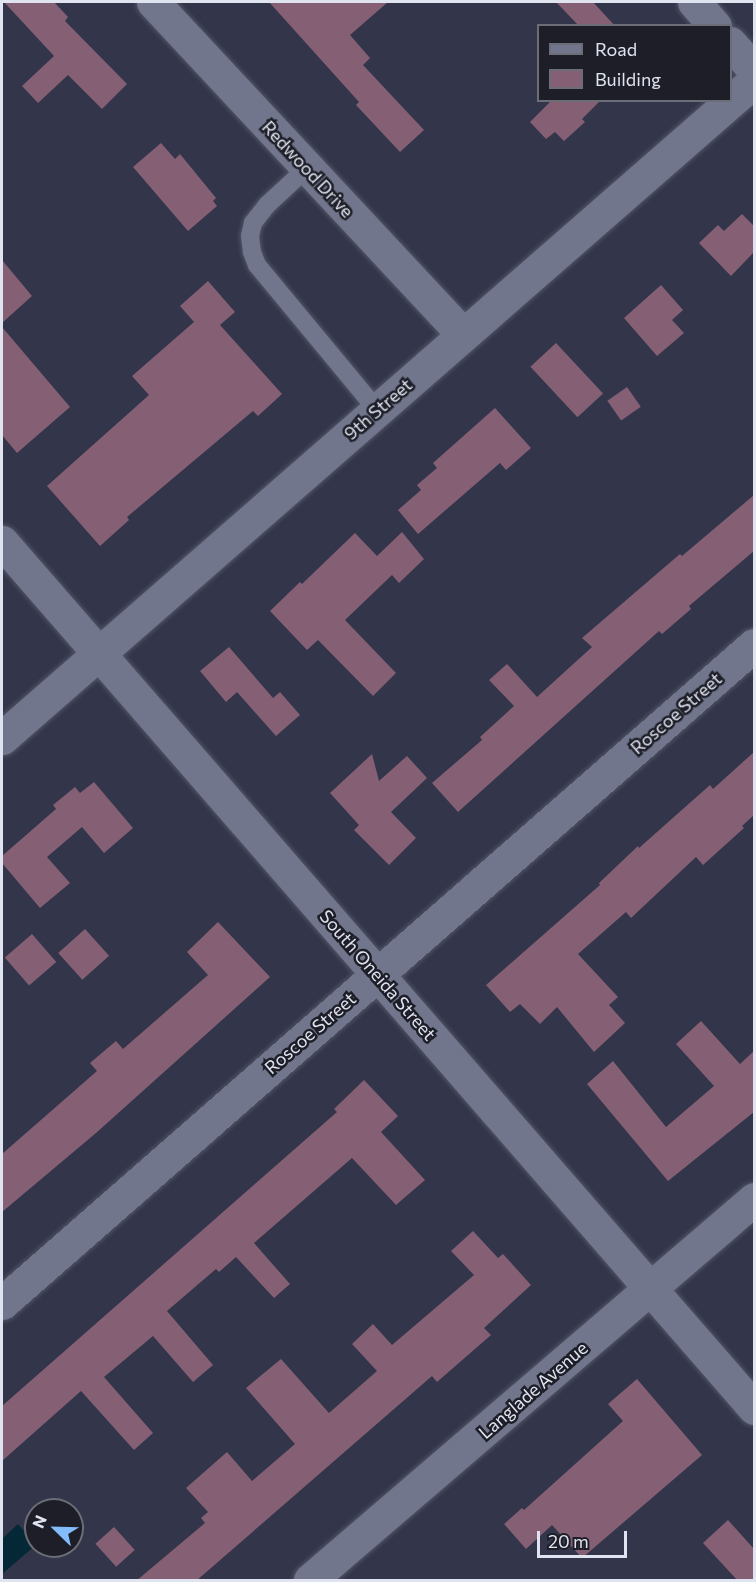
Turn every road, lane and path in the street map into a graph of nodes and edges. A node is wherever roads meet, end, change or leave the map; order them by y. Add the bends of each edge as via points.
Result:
1 (153, 2) edge
2 (694, 2) edge
3 (713, 24) edge
4 (732, 45) edge
5 (754, 70) edge
6 (754, 81) edge
7 (732, 100) edge
8 (730, 102) edge
9 (307, 168) junction
10 (463, 336) junction
11 (377, 410) junction
12 (2, 542) edge
13 (754, 645) edge
14 (99, 652) junction
15 (2, 738) edge
16 (377, 975) junction
17 (754, 1199) edge
18 (649, 1290) junction
19 (2, 1304) edge
20 (754, 1408) edge
21 (310, 1581) edge

1 - 9 street, Redwood Drive
2 - 3 street
4 - 5 street
6 - 7 street, 9th Street
8 - 10 street, 9th Street
9 - 10 street, Redwood Drive
9 - 11 lane via 267,205 254,223 250,236 252,252 257,265
10 - 11 street, 9th Street
11 - 14 street, 9th Street
12 - 14 street, South Oneida Street
13 - 16 street, Roscoe Street
14 - 15 street, 9th Street
14 - 16 street, South Oneida Street
16 - 18 street, South Oneida Street
16 - 19 street, Roscoe Street
17 - 18 street, Langlade Avenue
18 - 20 street, South Oneida Street
18 - 21 street, Langlade Avenue

